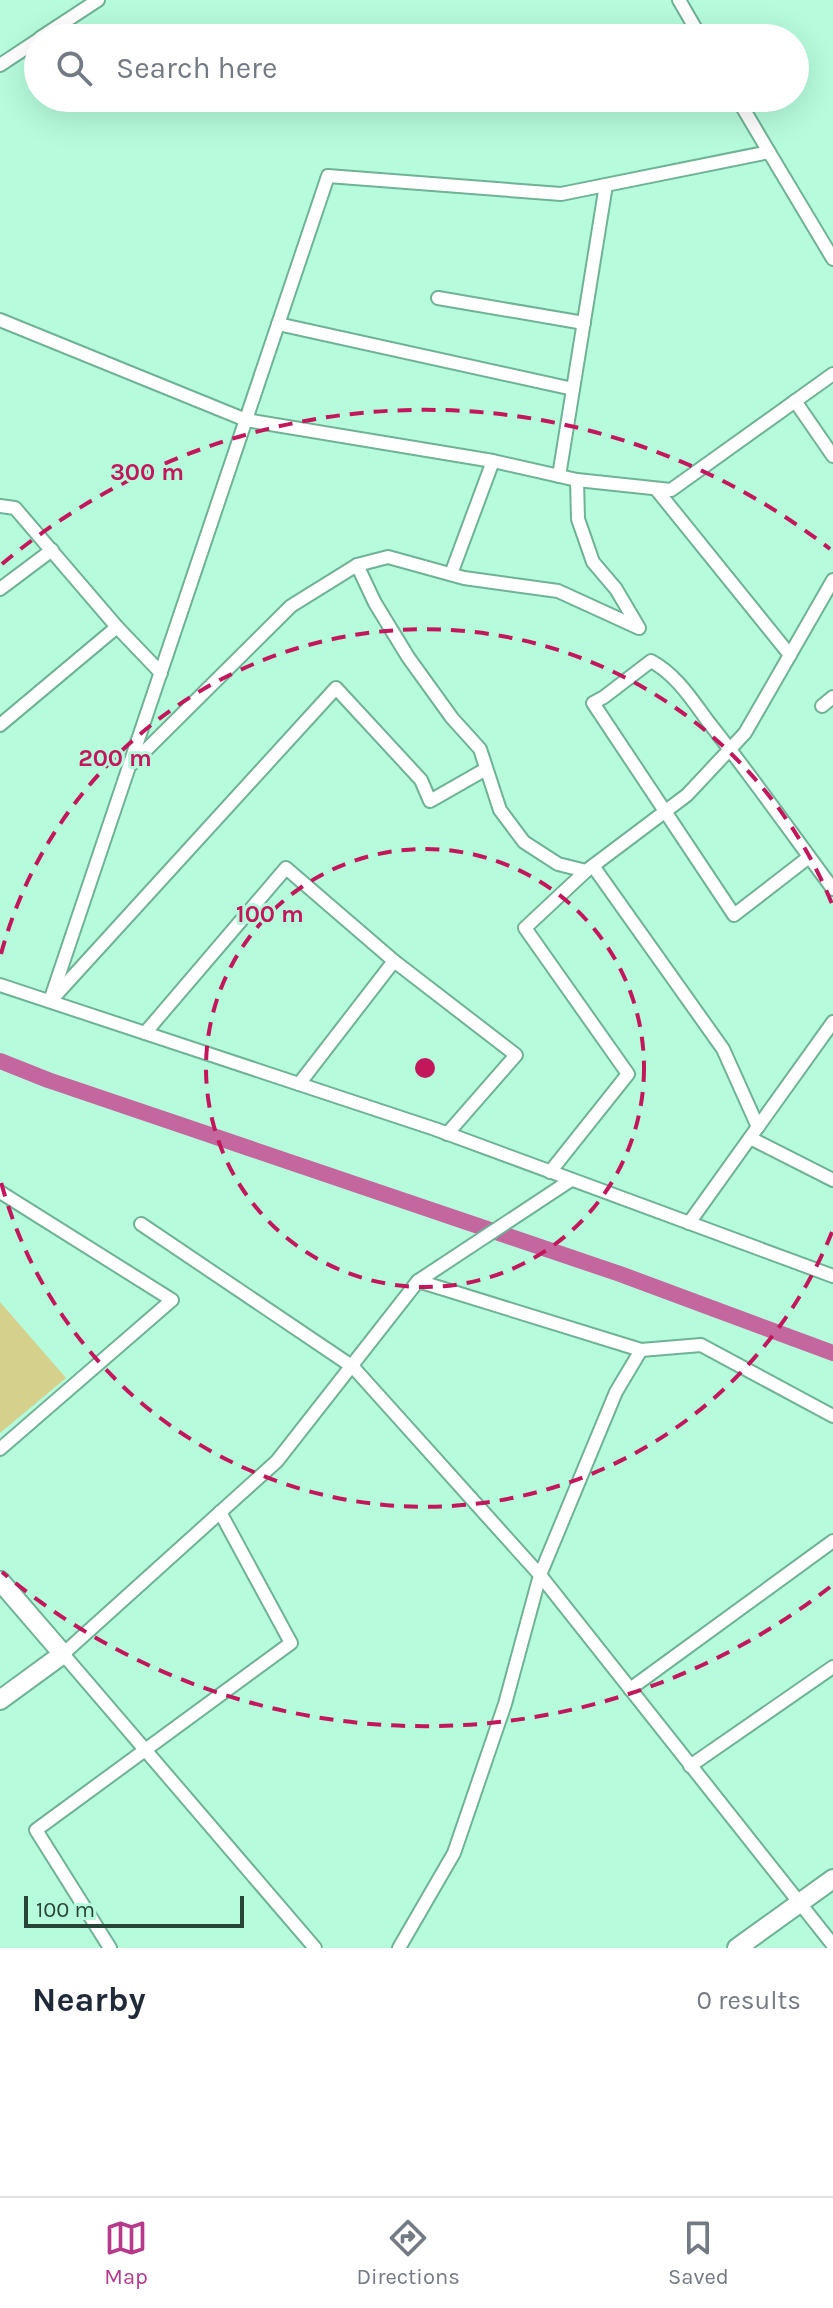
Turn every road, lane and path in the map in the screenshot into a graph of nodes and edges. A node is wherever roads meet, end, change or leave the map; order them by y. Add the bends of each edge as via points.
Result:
1 (98, 0) edge
2 (679, 0) edge
3 (62, 24) edge
4 (693, 24) edge
5 (24, 49) edge
6 (0, 65) edge
7 (745, 112) edge
8 (769, 152) junction
9 (606, 185) junction
10 (833, 259) edge
11 (438, 298) dead end
12 (0, 320) edge
13 (584, 323) junction
14 (278, 324) junction
15 (833, 374) edge
16 (573, 389) junction
17 (795, 401) junction
18 (246, 420) junction
19 (833, 456) edge
20 (493, 461) junction
21 (559, 476) junction
22 (577, 480) junction
23 (656, 489) junction
24 (0, 506) edge
25 (52, 550) junction
26 (357, 565) junction
27 (451, 574) junction
28 (833, 580) edge
29 (0, 589) edge
30 (117, 627) junction
31 (790, 655) junction
32 (161, 673) junction
33 (833, 697) edge
34 (822, 706) dead end
35 (0, 725) edge
36 (730, 749) junction
37 (129, 767) junction
38 (486, 769) junction
39 (665, 812) junction
40 (809, 857) junction
41 (589, 869) junction
42 (833, 889) edge
43 (394, 961) junction
44 (0, 985) edge
45 (50, 1001) junction
46 (833, 1022) edge
47 (145, 1033) junction
48 (299, 1084) junction
49 (758, 1127) junction
50 (447, 1134) junction
51 (750, 1138) junction
52 (550, 1172) junction
53 (571, 1180) junction
54 (833, 1180) edge
55 (0, 1192) edge
56 (689, 1223) junction
57 (141, 1224) dead end
58 (833, 1276) edge
59 (418, 1281) junction
60 (641, 1350) junction
61 (353, 1367) junction
62 (833, 1416) edge
63 (0, 1449) edge
64 (220, 1512) junction
65 (833, 1541) edge
66 (540, 1575) junction
67 (0, 1581) edge
68 (63, 1654) junction
69 (833, 1667) edge
70 (630, 1689) junction
71 (0, 1700) edge
72 (145, 1749) junction
73 (690, 1766) junction
74 (833, 1879) edge
75 (800, 1904) junction
76 (833, 1945) edge
77 (110, 1948) edge
78 (315, 1948) edge
79 (399, 1948) edge
80 (737, 1948) edge

1 - 3 street
2 - 4 street
5 - 6 street
7 - 8 street
8 - 9 street
8 - 10 street
9 - 13 street
9 - 14 street via 561,194 328,176
11 - 13 street
12 - 18 street
13 - 16 street
14 - 16 street
14 - 18 street
15 - 17 street
16 - 21 street
17 - 19 street
17 - 23 street via 671,490
18 - 20 street
18 - 32 street
20 - 21 street
20 - 27 street
21 - 22 street
22 - 23 street
22 - 27 street via 578,519 593,562 639,628 558,591
23 - 31 street
24 - 25 street via 15,508
25 - 29 street
25 - 30 street
26 - 27 street via 388,557
26 - 37 street via 291,606
26 - 38 street via 408,657 480,749
28 - 31 street
30 - 32 street
30 - 35 street
31 - 36 street via 745,733
32 - 37 street
33 - 34 street
36 - 39 street
36 - 39 street via 668,670 651,661 593,703
36 - 40 street
37 - 45 street
38 - 41 street via 500,810 524,842 558,864
38 - 45 street via 430,801 421,780 336,688
39 - 40 street via 734,915
39 - 41 street
40 - 42 street
41 - 49 street via 723,1049
41 - 52 street via 525,928 628,1074
43 - 47 street via 286,868
43 - 48 street
43 - 50 street via 516,1055
44 - 45 street
45 - 47 street
46 - 49 street
47 - 48 street
48 - 50 street
49 - 51 street
50 - 52 street
51 - 54 street
51 - 56 street
52 - 53 street
53 - 56 street
53 - 59 street
55 - 63 street via 172,1300
56 - 58 street
57 - 61 street
59 - 60 street
59 - 61 street
60 - 62 street via 701,1345
60 - 66 street via 616,1392
61 - 64 street via 277,1461
61 - 66 street
64 - 68 street
64 - 72 street via 291,1643
65 - 70 street
66 - 70 street
66 - 79 street via 505,1704 454,1853
67 - 68 street
68 - 71 street
68 - 72 street
69 - 73 street
70 - 73 street
72 - 77 street via 36,1830
72 - 78 street
73 - 75 street
74 - 75 street
75 - 76 street
75 - 80 street

